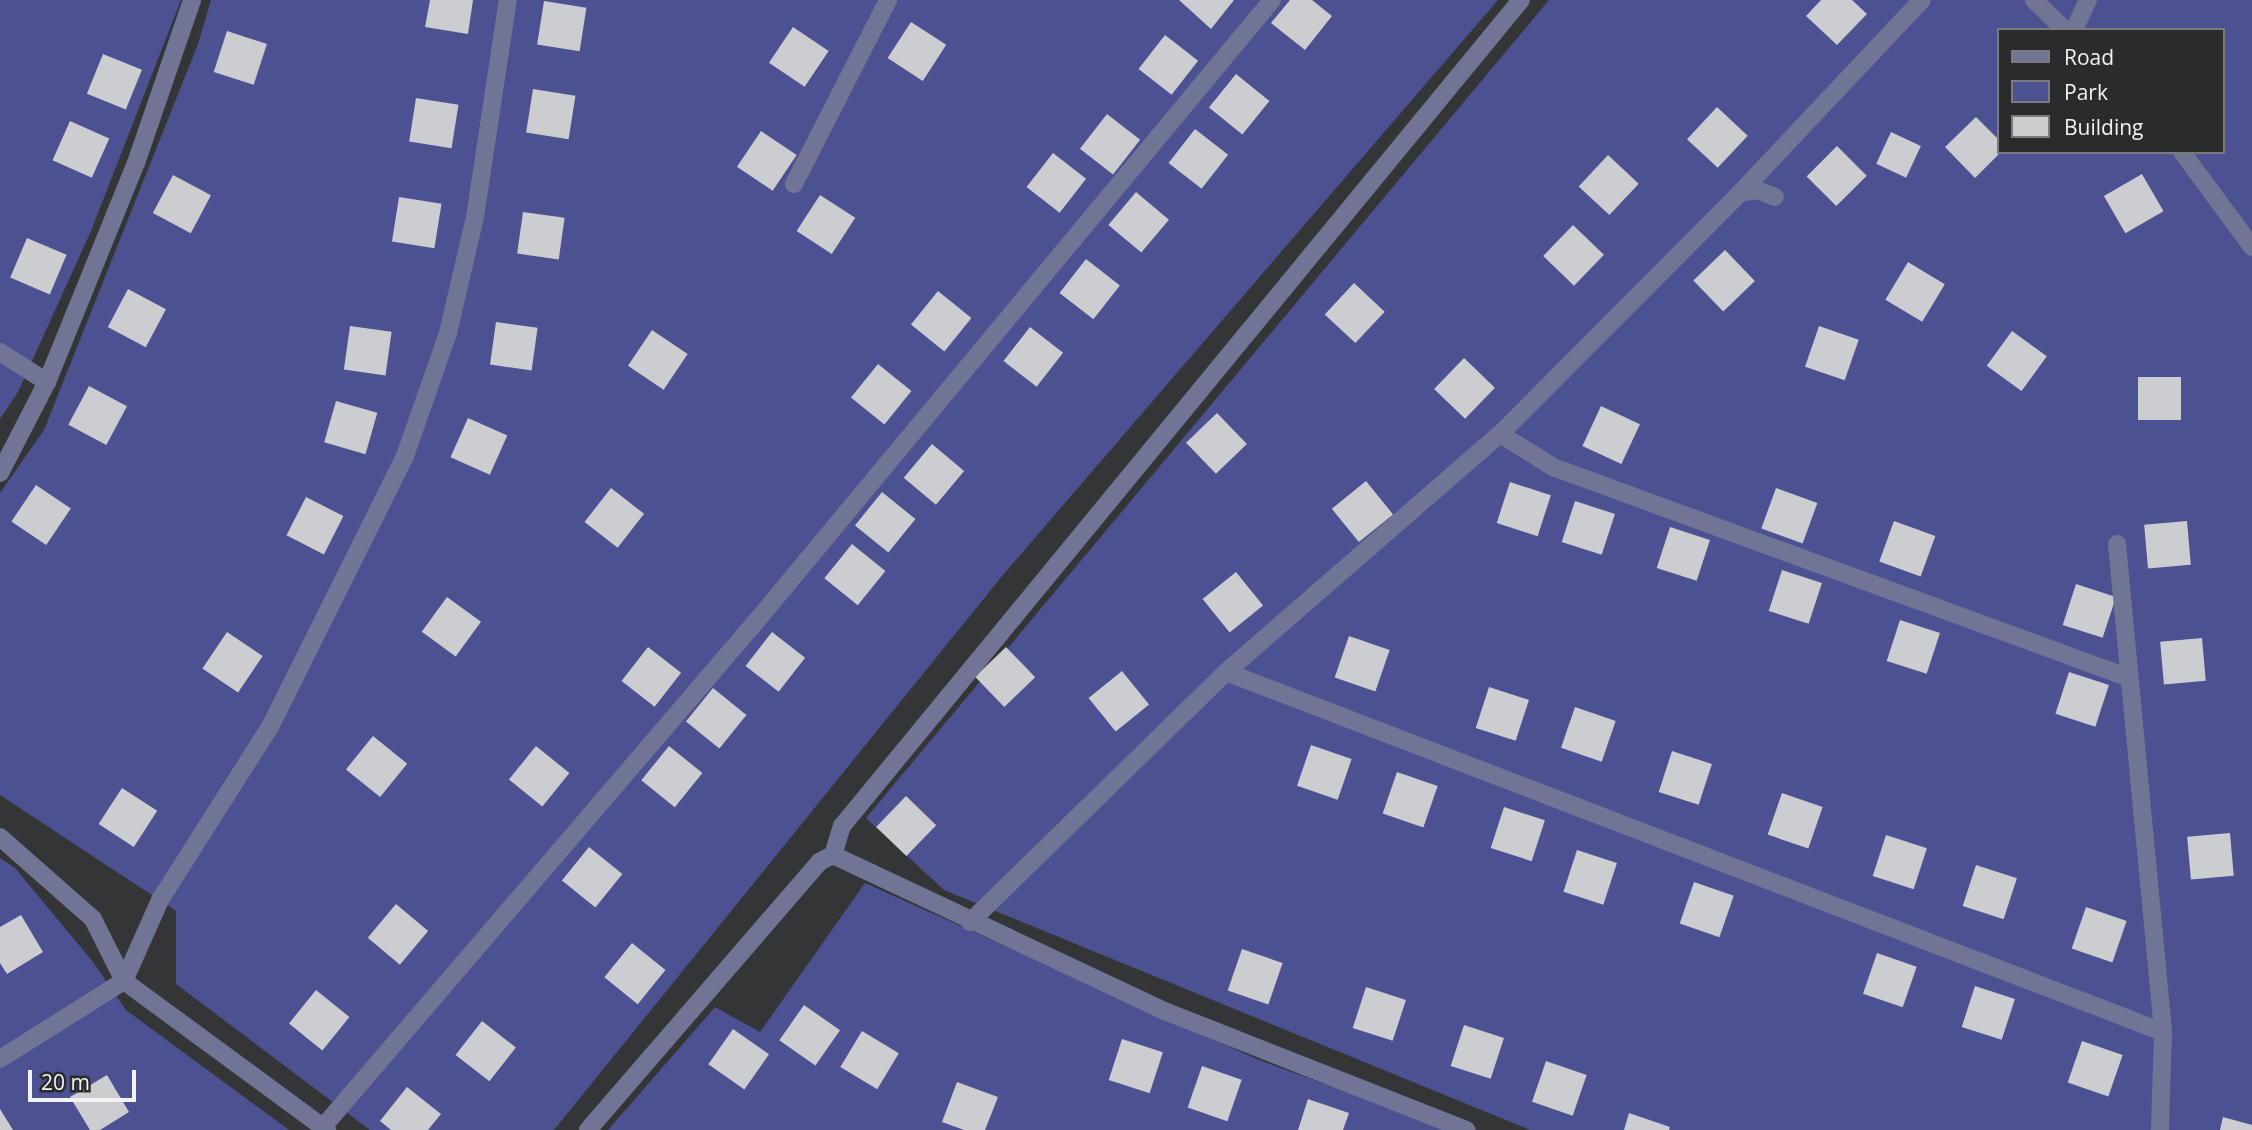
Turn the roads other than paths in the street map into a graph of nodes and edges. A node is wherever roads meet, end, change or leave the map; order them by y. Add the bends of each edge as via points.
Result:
1 (192, 0) edge
2 (508, 0) edge
3 (888, 0) edge
4 (1272, 0) edge
5 (1521, 0) edge
6 (1922, 0) edge
7 (2034, 0) edge
8 (2088, 0) edge
9 (2063, 28) edge
10 (2075, 28) edge
11 (2183, 154) edge
12 (794, 184) dead end
13 (1740, 193) junction
14 (1775, 197) dead end
15 (2252, 247) edge
16 (0, 352) edge
17 (47, 382) junction
18 (1500, 434) junction
19 (0, 473) edge
20 (2117, 544) dead end
21 (1226, 672) junction
22 (2127, 677) junction
23 (0, 837) edge
24 (833, 855) junction
25 (971, 922) junction
26 (124, 981) junction
27 (2163, 1032) junction
28 (0, 1059) edge
29 (325, 1129) edge
30 (588, 1130) edge
31 (1467, 1130) edge
32 (2160, 1130) edge

1 - 17 street via 136,163
2 - 26 street via 475,216 447,333 405,456 270,727 160,900
3 - 12 street
4 - 29 street via 760,618
5 - 24 street via 842,826
6 - 13 street
7 - 9 street
8 - 10 street
11 - 15 street
13 - 14 street via 1757,190
13 - 18 street
16 - 17 street
17 - 19 street
18 - 21 street
18 - 22 street via 1553,467
20 - 22 street
21 - 25 street
21 - 27 street
22 - 27 street
23 - 26 street via 93,919
24 - 25 street
24 - 30 street via 819,862
25 - 31 street via 1167,1012
26 - 28 street
26 - 29 street
27 - 32 street

